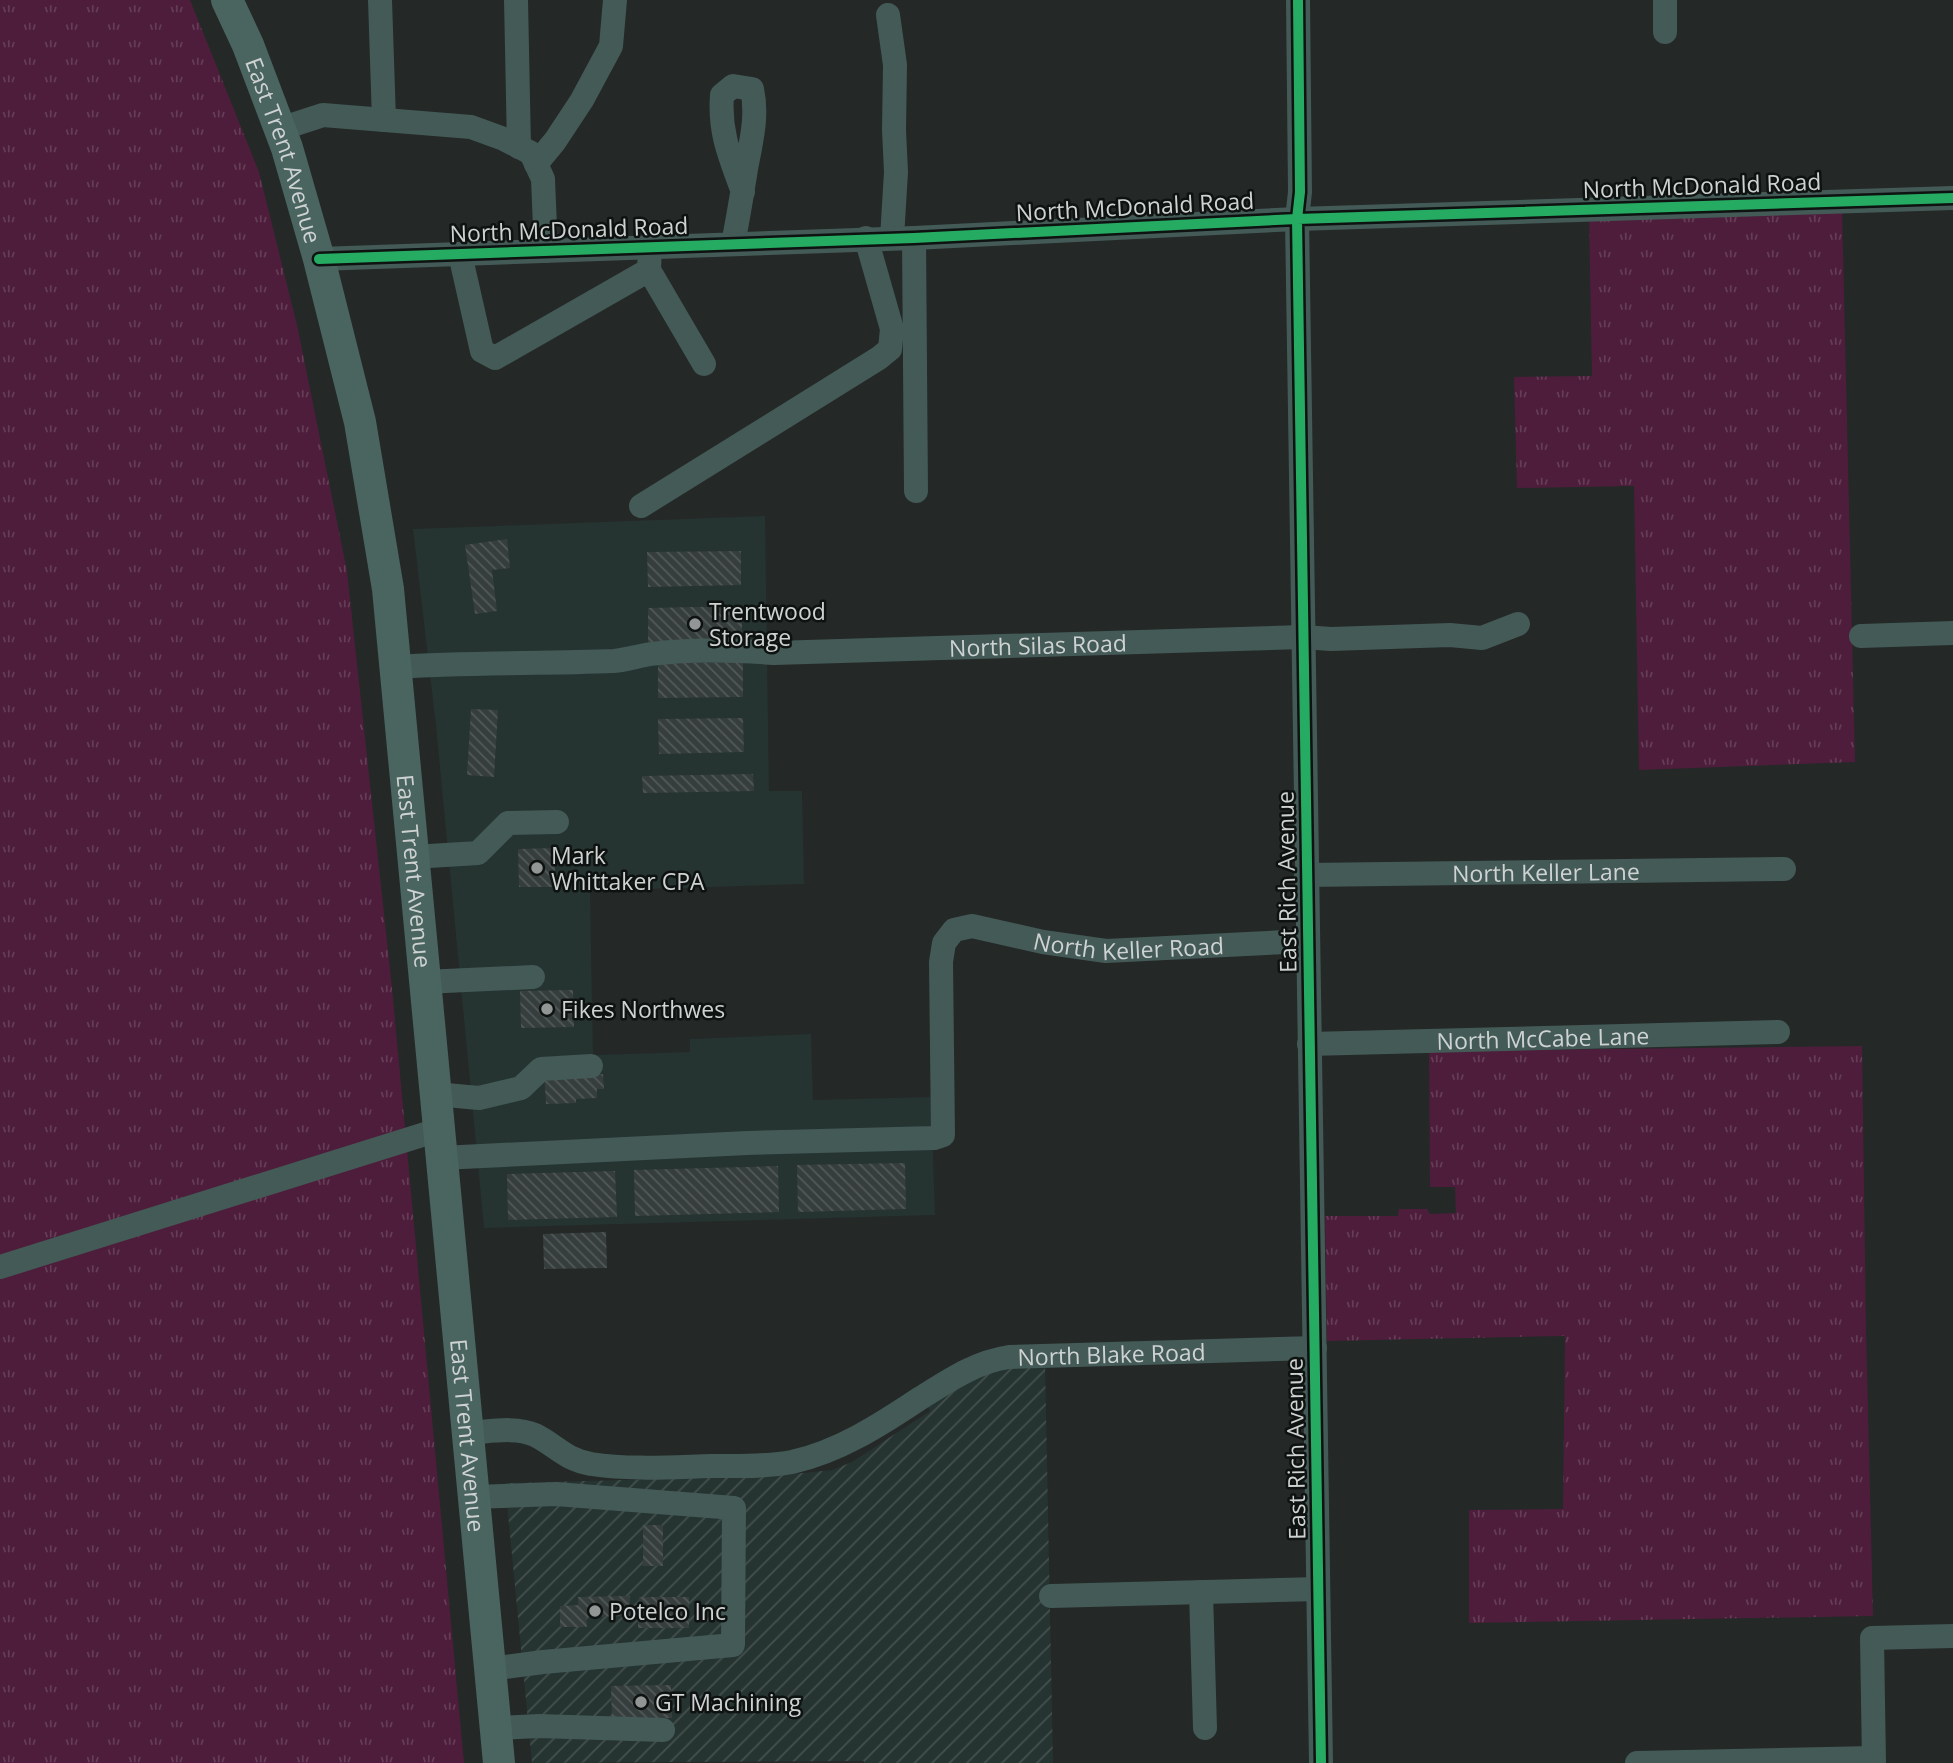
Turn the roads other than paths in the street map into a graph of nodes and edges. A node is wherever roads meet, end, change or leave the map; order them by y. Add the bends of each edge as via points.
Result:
1 (227, 0) edge
2 (380, 0) edge
3 (516, 0) edge
4 (615, 0) edge
5 (1298, 0) edge
6 (1665, 0) edge
7 (888, 15) dead end
8 (1665, 32) dead end
9 (384, 120) junction
10 (280, 129) junction
11 (528, 155) junction
12 (743, 192) dead end
13 (1953, 198) edge
14 (1297, 219) junction
15 (903, 238) junction
16 (866, 239) junction
17 (733, 244) junction
18 (546, 251) junction
19 (460, 254) junction
20 (319, 258) junction
21 (650, 258) junction
22 (704, 364) dead end
23 (916, 491) dead end
24 (641, 506) dead end
25 (1518, 624) dead end
26 (1953, 633) edge
27 (1861, 636) dead end
28 (1303, 637) junction
29 (395, 667) junction
30 (557, 822) dead end
31 (413, 856) junction
32 (1784, 869) dead end
33 (1306, 875) junction
34 (1307, 942) junction
35 (533, 977) dead end
36 (425, 982) junction
37 (1778, 1032) dead end
38 (1309, 1044) junction
39 (591, 1066) dead end
40 (435, 1094) junction
41 (440, 1144) junction
42 (0, 1267) edge
43 (1315, 1348) junction
44 (467, 1433) junction
45 (473, 1497) junction
46 (1318, 1589) junction
47 (1201, 1592) junction
48 (1051, 1596) dead end
49 (1953, 1636) edge
50 (490, 1669) junction
51 (496, 1728) junction
52 (1205, 1728) dead end
53 (663, 1730) dead end
54 (1874, 1760) edge
55 (499, 1763) edge
56 (1321, 1763) edge
57 (1637, 1763) edge

1 - 10 main road, East Trent Avenue
2 - 9 street
3 - 11 street
4 - 11 street via 611,46 582,100 555,141
5 - 14 street, East Rich Avenue
6 - 8 street
7 - 15 street via 895,65 894,130
9 - 10 street via 323,115
9 - 11 street via 471,127
10 - 20 main road, East Trent Avenue
11 - 18 street via 543,179
12 - 17 street
13 - 14 street, North McDonald Road
14 - 15 street, North McDonald Road
14 - 28 street, East Rich Avenue
15 - 16 street, North McDonald Road
15 - 23 street
16 - 17 street, North McDonald Road
16 - 24 street via 892,329 890,349
17 - 21 street, North McDonald Road
18 - 19 street, North McDonald Road
18 - 21 street, North McDonald Road
19 - 20 street, North McDonald Road
19 - 21 street via 482,351 495,358
20 - 29 main road, East Trent Avenue via 360,422 388,589
21 - 22 street
25 - 28 street, North Silas Road via 1482,638
26 - 27 street
28 - 29 street, North Silas Road via 678,653 618,661
28 - 33 street, East Rich Avenue
29 - 31 main road, East Trent Avenue
30 - 31 street via 508,823 478,853
31 - 36 main road, East Trent Avenue
32 - 33 street, North Keller Lane
33 - 34 street, East Rich Avenue
34 - 38 street, East Rich Avenue
34 - 41 street, North Keller Road via 1106,951 972,926 954,930 944,943 941,962 943,1135 934,1138
35 - 36 street
36 - 40 main road, East Trent Avenue
37 - 38 street, North McCabe Lane
38 - 43 street, East Rich Avenue
39 - 40 street via 541,1069 521,1088 479,1098
40 - 41 main road, East Trent Avenue
41 - 42 street
41 - 44 main road, East Trent Avenue
43 - 44 street, North Blake Road via 991,1360 836,1448 764,1465 648,1468 591,1464 573,1460 524,1431
43 - 46 street, East Rich Avenue
44 - 45 main road, East Trent Avenue
45 - 50 main road, East Trent Avenue
45 - 50 street via 556,1494 734,1508 733,1645
46 - 47 street
46 - 56 street, East Rich Avenue
47 - 48 street
47 - 52 street
49 - 54 street via 1872,1638
50 - 51 main road, East Trent Avenue
51 - 53 street
51 - 55 main road, East Trent Avenue
54 - 57 street

